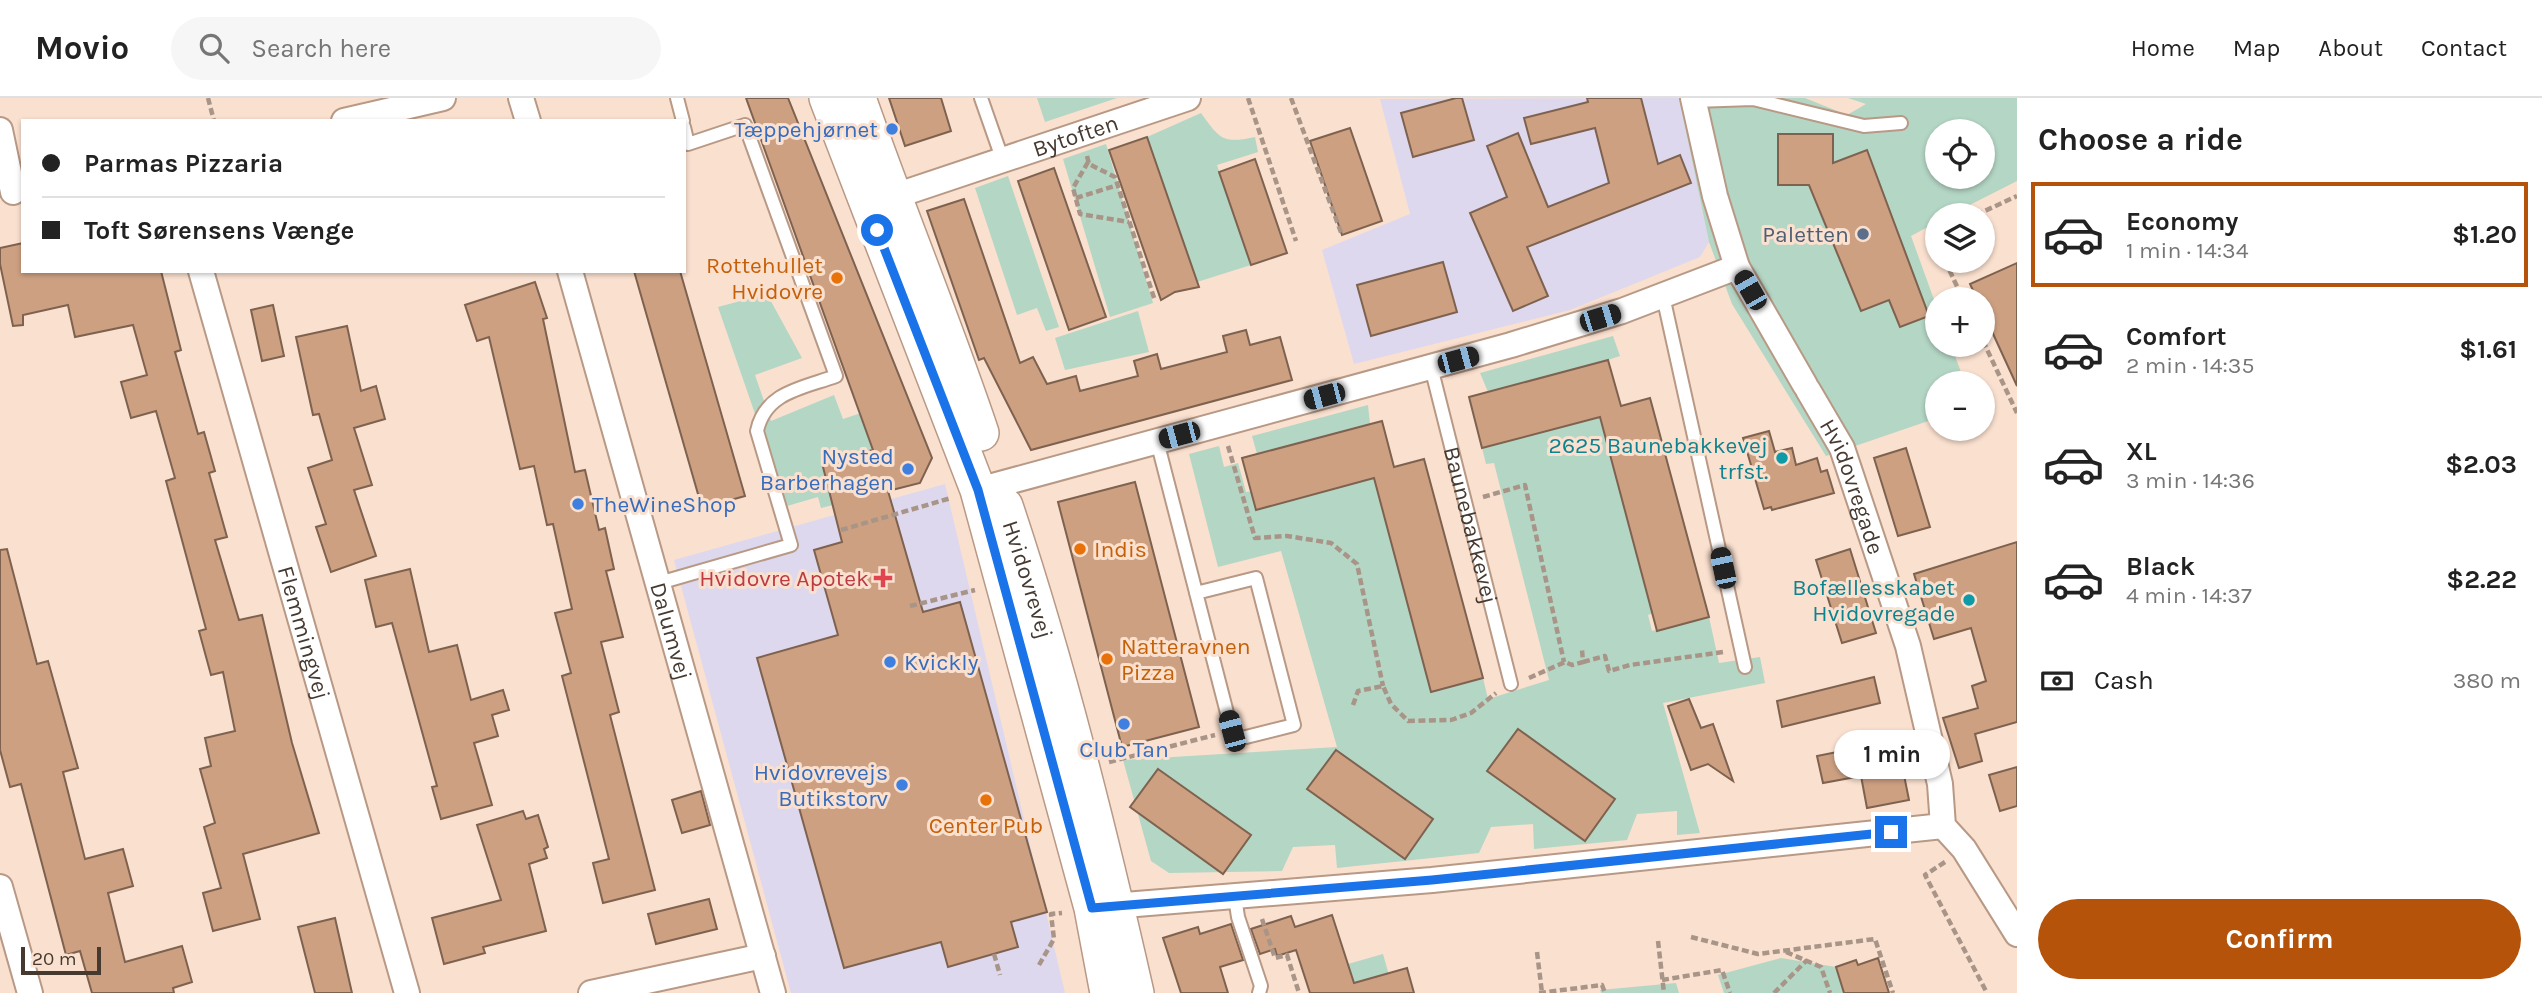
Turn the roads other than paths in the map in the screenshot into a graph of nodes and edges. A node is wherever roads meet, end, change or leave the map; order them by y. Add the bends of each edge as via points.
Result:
1 (443, 98) edge
2 (521, 98) edge
3 (677, 98) edge
4 (827, 98) edge
5 (858, 98) edge
6 (981, 98) edge
7 (1188, 98) edge
8 (1694, 99) edge
9 (353, 119) edge
10 (527, 119) edge
11 (682, 119) edge
12 (1901, 123) dead end
13 (0, 130) edge
14 (686, 136) edge
15 (1002, 158) junction
16 (12, 192) edge
17 (880, 201) junction
18 (1737, 267) junction
19 (202, 273) edge
20 (571, 273) edge
21 (1663, 296) junction
22 (1431, 367) junction
23 (1157, 441) junction
24 (988, 487) junction
25 (659, 583) junction
26 (1196, 593) junction
27 (1745, 667) dead end
28 (1511, 684) road end
29 (1943, 826) junction
30 (0, 887) edge
31 (1245, 896) junction
32 (1104, 907) junction
33 (2017, 934) edge
34 (763, 956) junction
35 (30, 993) edge
36 (407, 993) edge
37 (591, 993) edge
38 (773, 993) edge
39 (1108, 993) edge
40 (1136, 993) edge
41 (1259, 993) edge

1 - 9 street
2 - 10 street
3 - 11 lane
4 - 17 street, Hvidovrevej
5 - 17 street, Hvidovrevej
6 - 15 lane, Bytoften
7 - 15 street, Bytoften
8 - 12 lane via 1753,99 1864,126
8 - 18 street, Hvidovregade via 1715,196
13 - 16 street
14 - 25 lane via 688,144 745,125 836,376 776,398 759,421 757,431 791,545
15 - 17 street, Bytoften
17 - 24 street, Hvidovrevej
18 - 21 street
18 - 29 street, Hvidovregade via 1842,449 1908,646 1940,784
19 - 36 street, Flemmingvej
20 - 25 street, Dalumvej
21 - 22 street
21 - 27 lane
22 - 23 street
22 - 28 lane, Baunebakkevej
23 - 24 street
23 - 26 lane
24 - 32 street, Hvidovrevej via 1003,582
24 - 32 street, Hvidovrevej via 1028,576 1081,769
25 - 34 street, Dalumvej
26 - 26 lane via 1234,740 1294,725 1256,578
29 - 31 street
29 - 33 street via 1964,849
30 - 35 street
31 - 32 street
31 - 41 lane via 1238,917 1261,986
32 - 39 street, Hvidovrevej
32 - 40 street, Hvidovrevej
34 - 37 street
34 - 38 street, Dalumvej

